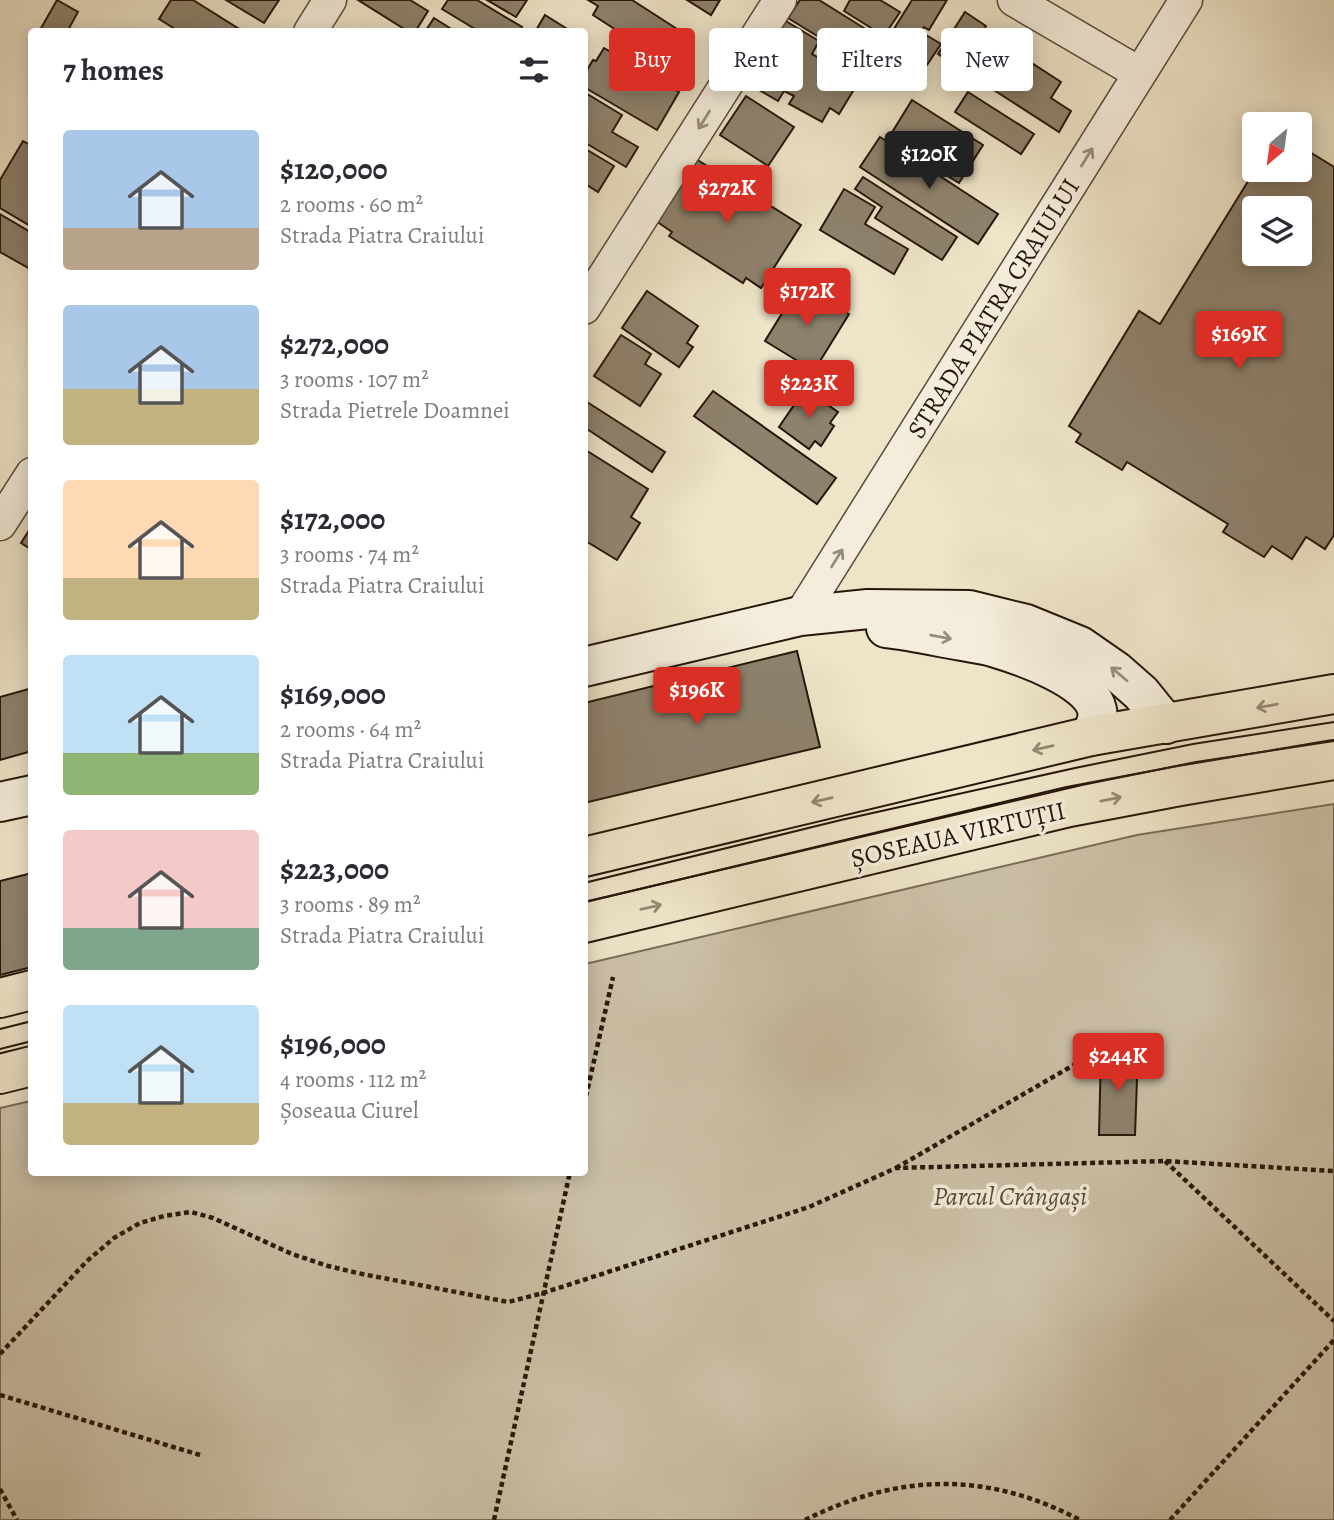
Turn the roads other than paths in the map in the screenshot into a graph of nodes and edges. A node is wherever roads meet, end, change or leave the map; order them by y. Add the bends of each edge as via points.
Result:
1 (330, 0) edge
2 (780, 0) edge
3 (1014, 0) edge
4 (1186, 0) edge
5 (312, 28) edge
6 (1139, 73) junction
7 (588, 301) edge
8 (28, 480) edge
9 (0, 524) edge
10 (800, 616) junction
11 (588, 666) edge
12 (1334, 694) edge
13 (1166, 724) junction
14 (1091, 736) junction
15 (1334, 760) edge
16 (28, 796) edge
17 (0, 802) edge
18 (588, 856) edge
19 (588, 922) edge
20 (28, 991) edge
21 (0, 998) edge
22 (28, 1067) edge
23 (0, 1074) edge

1 - 5 street
2 -> 7 street
3 - 6 street
4 - 6 street, STRADA PIATRA CRAIULUI
10 -> 6 street, STRADA PIATRA CRAIULUI
8 - 9 street
10 - 11 street
13 -> 10 street via 1141,693 1101,659 1026,624 969,610 868,609
10 -> 14 street via 992,647 1043,665 1073,681 1094,701 1098,712
12 -> 13 main road
13 - 14 main road
14 -> 18 main road
19 -> 15 main road, ȘOSEAUA VIRTUȚII via 1069,807
16 - 17 street
20 - 21 main road
22 - 23 main road

